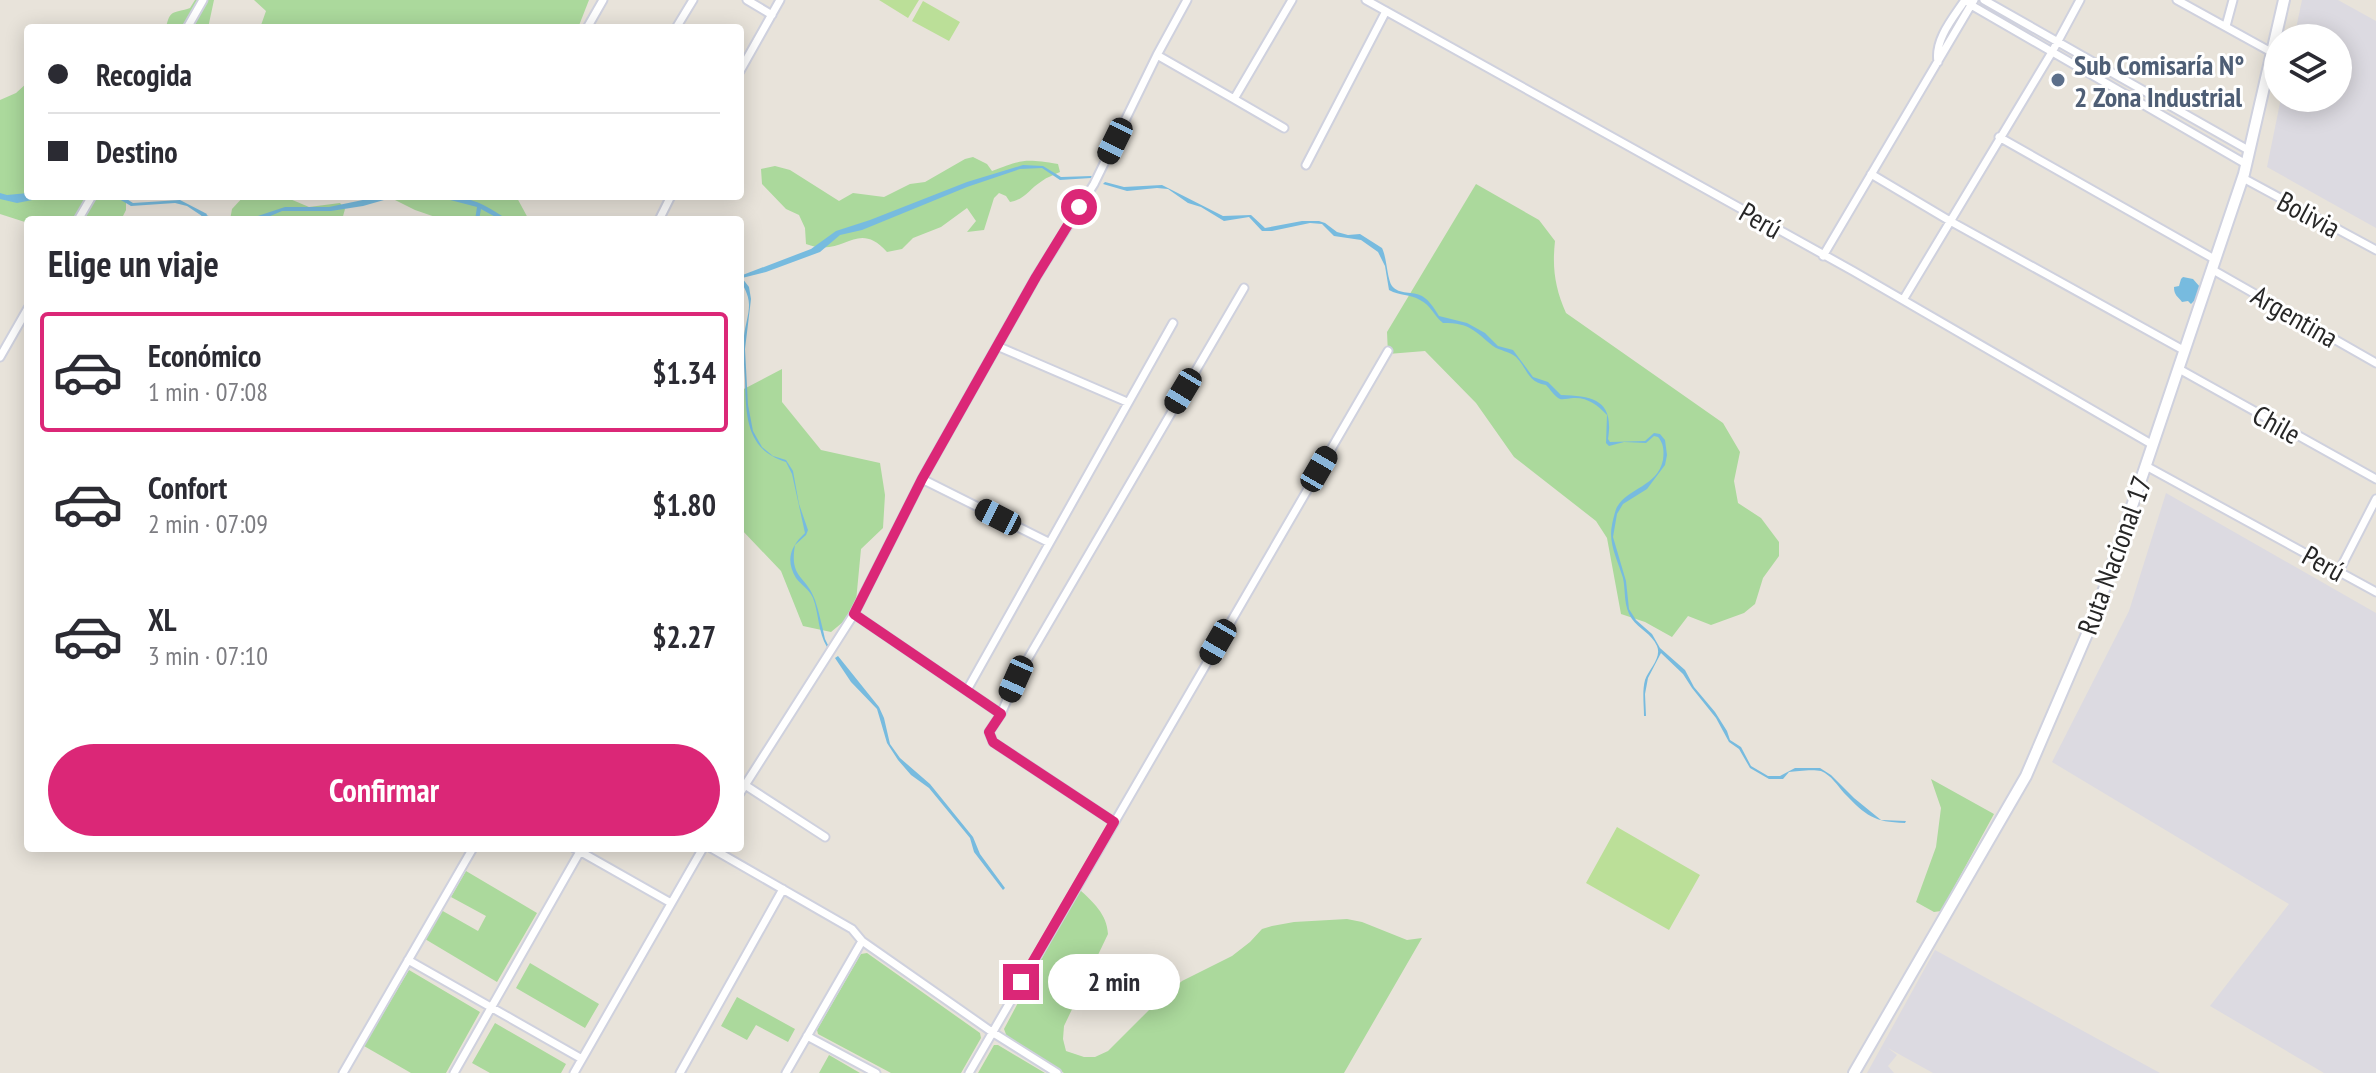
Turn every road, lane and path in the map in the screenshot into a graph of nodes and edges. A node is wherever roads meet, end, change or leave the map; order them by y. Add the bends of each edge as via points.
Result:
1 (203, 0) edge
2 (603, 0) edge
3 (693, 0) edge
4 (747, 0) edge
5 (780, 0) edge
6 (1187, 0) edge
7 (1292, 0) edge
8 (1366, 0) edge
9 (1984, 0) edge
10 (2080, 0) edge
11 (2177, 0) edge
12 (2233, 0) edge
13 (2284, 0) edge
14 (1969, 1) edge
15 (1386, 11) junction
16 (772, 15) junction
17 (189, 24) edge
18 (589, 24) edge
19 (678, 24) edge
20 (2279, 24) edge
21 (2226, 26) junction
22 (2056, 42) junction
23 (2264, 48) edge
24 (2052, 52) junction
25 (1157, 55) junction
26 (744, 64) edge
27 (2264, 91) edge
28 (1234, 99) junction
29 (1284, 128) dead end
30 (1999, 137) junction
31 (2250, 151) junction
32 (2246, 164) junction
33 (1306, 165) dead end
34 (1871, 174) junction
35 (2243, 178) junction
36 (1950, 221) junction
37 (2376, 250) edge
38 (1823, 256) junction
39 (2215, 265) junction
40 (1244, 288) dead end
41 (1903, 300) junction
42 (24, 315) edge
43 (1173, 323) dead end
44 (997, 346) junction
45 (1388, 351) dead end
46 (2185, 351) junction
47 (0, 357) edge
48 (2376, 363) edge
49 (2179, 369) junction
50 (1127, 402) junction
51 (2153, 445) junction
52 (2146, 466) junction
53 (922, 479) junction
54 (2376, 479) edge
55 (2376, 499) edge
56 (1048, 542) junction
57 (2339, 571) junction
58 (2376, 592) edge
59 (854, 614) junction
60 (967, 690) junction
61 (1001, 714) junction
62 (744, 787) edge
63 (744, 790) edge
64 (1114, 822) junction
65 (825, 837) dead end
66 (471, 852) edge
67 (577, 852) edge
68 (584, 852) edge
69 (701, 852) edge
70 (718, 852) edge
71 (783, 889) junction
72 (671, 903) junction
73 (862, 941) junction
74 (408, 960) junction
75 (491, 1008) junction
76 (992, 1032) junction
77 (807, 1036) junction
78 (582, 1059) junction
79 (343, 1073) edge
80 (454, 1073) edge
81 (574, 1073) edge
82 (680, 1073) edge
83 (786, 1073) edge
84 (876, 1073) edge
85 (969, 1073) edge
86 (1057, 1073) edge
87 (1854, 1073) edge

1 - 17 street
2 - 18 street
3 - 19 street
4 - 16 street
5 - 16 street
6 - 25 street
7 - 28 street
8 - 15 street, Perú
9 - 22 street
10 - 22 street
11 - 21 street
12 - 21 street
13 - 20 street, Ruta Nacional 17
14 - 24 street
14 - 34 street
15 - 33 street
15 - 38 street, Perú
16 - 26 street
21 - 23 street
22 - 24 street
22 - 31 street
24 - 30 street
24 - 32 street
25 - 28 street
25 - 44 street via 1094,184
27 - 31 street, Ruta Nacional 17
28 - 29 street
30 - 36 street
30 - 39 street, Argentina
31 - 32 street, Ruta Nacional 17
32 - 35 street, Ruta Nacional 17
34 - 36 street
34 - 38 street
35 - 37 street, Bolivia
35 - 39 street, Ruta Nacional 17
36 - 41 street
36 - 46 street
38 - 41 street, Perú
39 - 46 street, Ruta Nacional 17
39 - 48 street, Argentina
40 - 61 street via 1016,679
41 - 51 street, Perú
42 - 47 street
43 - 50 street
44 - 50 street
44 - 53 street
45 - 64 street
46 - 49 street, Ruta Nacional 17
49 - 51 street, Ruta Nacional 17
49 - 54 street, Chile
50 - 56 street
51 - 52 street, Ruta Nacional 17
52 - 57 street, Perú
52 - 87 street, Ruta Nacional 17 via 2096,613 2026,776
53 - 56 street
53 - 59 street
55 - 57 street
56 - 60 street
57 - 58 street, Perú
59 - 60 street
59 - 62 street
60 - 61 street
61 - 64 street via 989,732 993,742
63 - 65 street
64 - 76 street
66 - 74 street
67 - 75 street
68 - 72 street
69 - 72 street
70 - 71 street
71 - 73 street via 852,929
71 - 82 street
72 - 78 street
73 - 76 street
73 - 77 street
74 - 75 street
74 - 79 street
75 - 78 street
75 - 80 street
76 - 85 street
76 - 86 street
77 - 83 street
77 - 84 street
78 - 81 street

